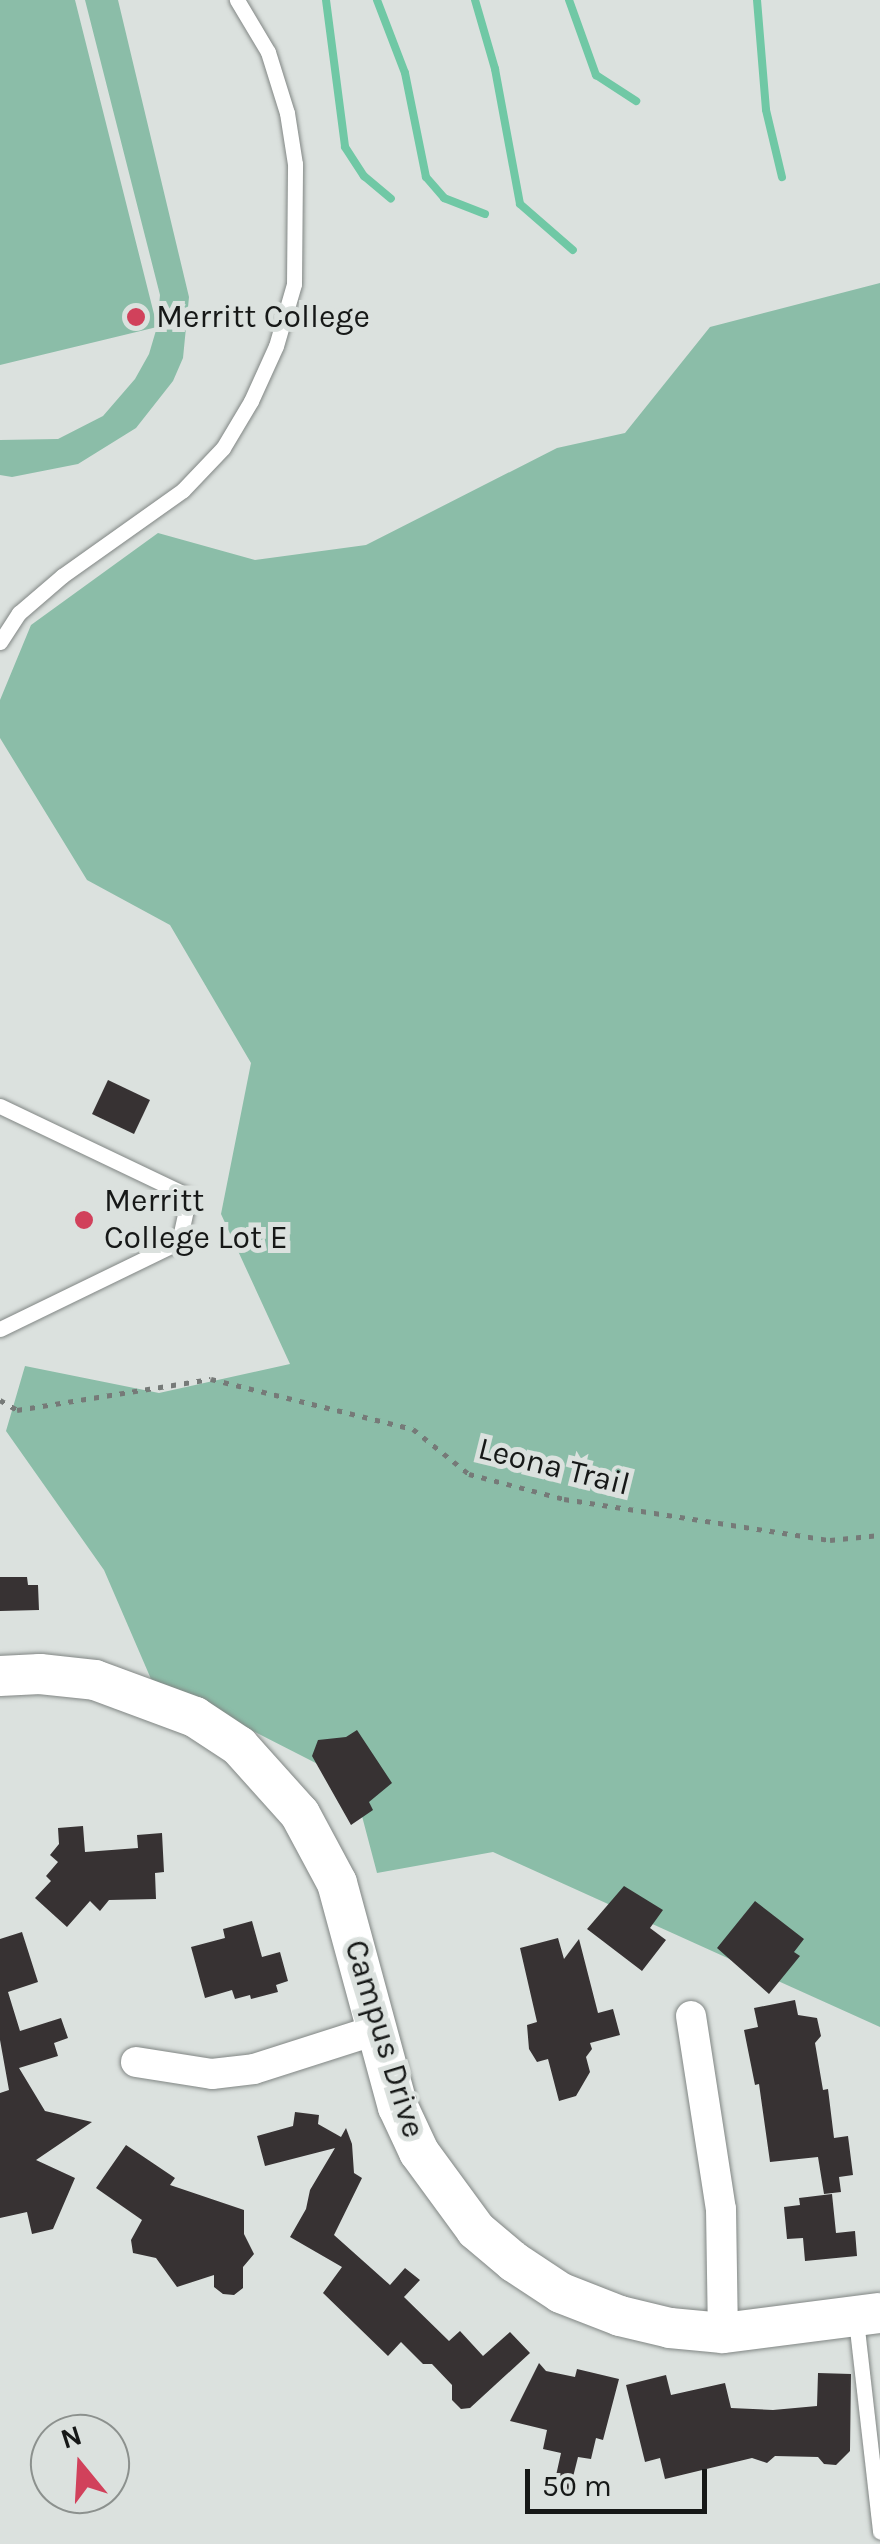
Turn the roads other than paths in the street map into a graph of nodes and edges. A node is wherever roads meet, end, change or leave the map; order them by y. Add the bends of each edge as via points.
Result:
1 (236, 0) edge
2 (0, 642) edge
3 (0, 1106) edge
4 (0, 1330) edge
5 (0, 1676) edge
6 (691, 2016) dead end
7 (376, 2030) junction
8 (136, 2062) dead end
9 (868, 2314) edge
10 (723, 2333) junction
11 (880, 2532) edge

1 - 2 lane via 268,52 288,112 295,164 294,284 276,346 252,401 210,462 183,490 47,588 18,613
3 - 4 lane via 189,1196 179,1242
5 - 7 street, Campus Drive via 95,1680 195,1717 239,1746 300,1814 321,1849 348,1919
6 - 10 street via 721,2209
7 - 8 street via 254,2069 212,2074
7 - 10 street, Campus Drive via 419,2152 476,2230 560,2293 620,2316
9 - 10 street, Campus Drive
9 - 11 lane

